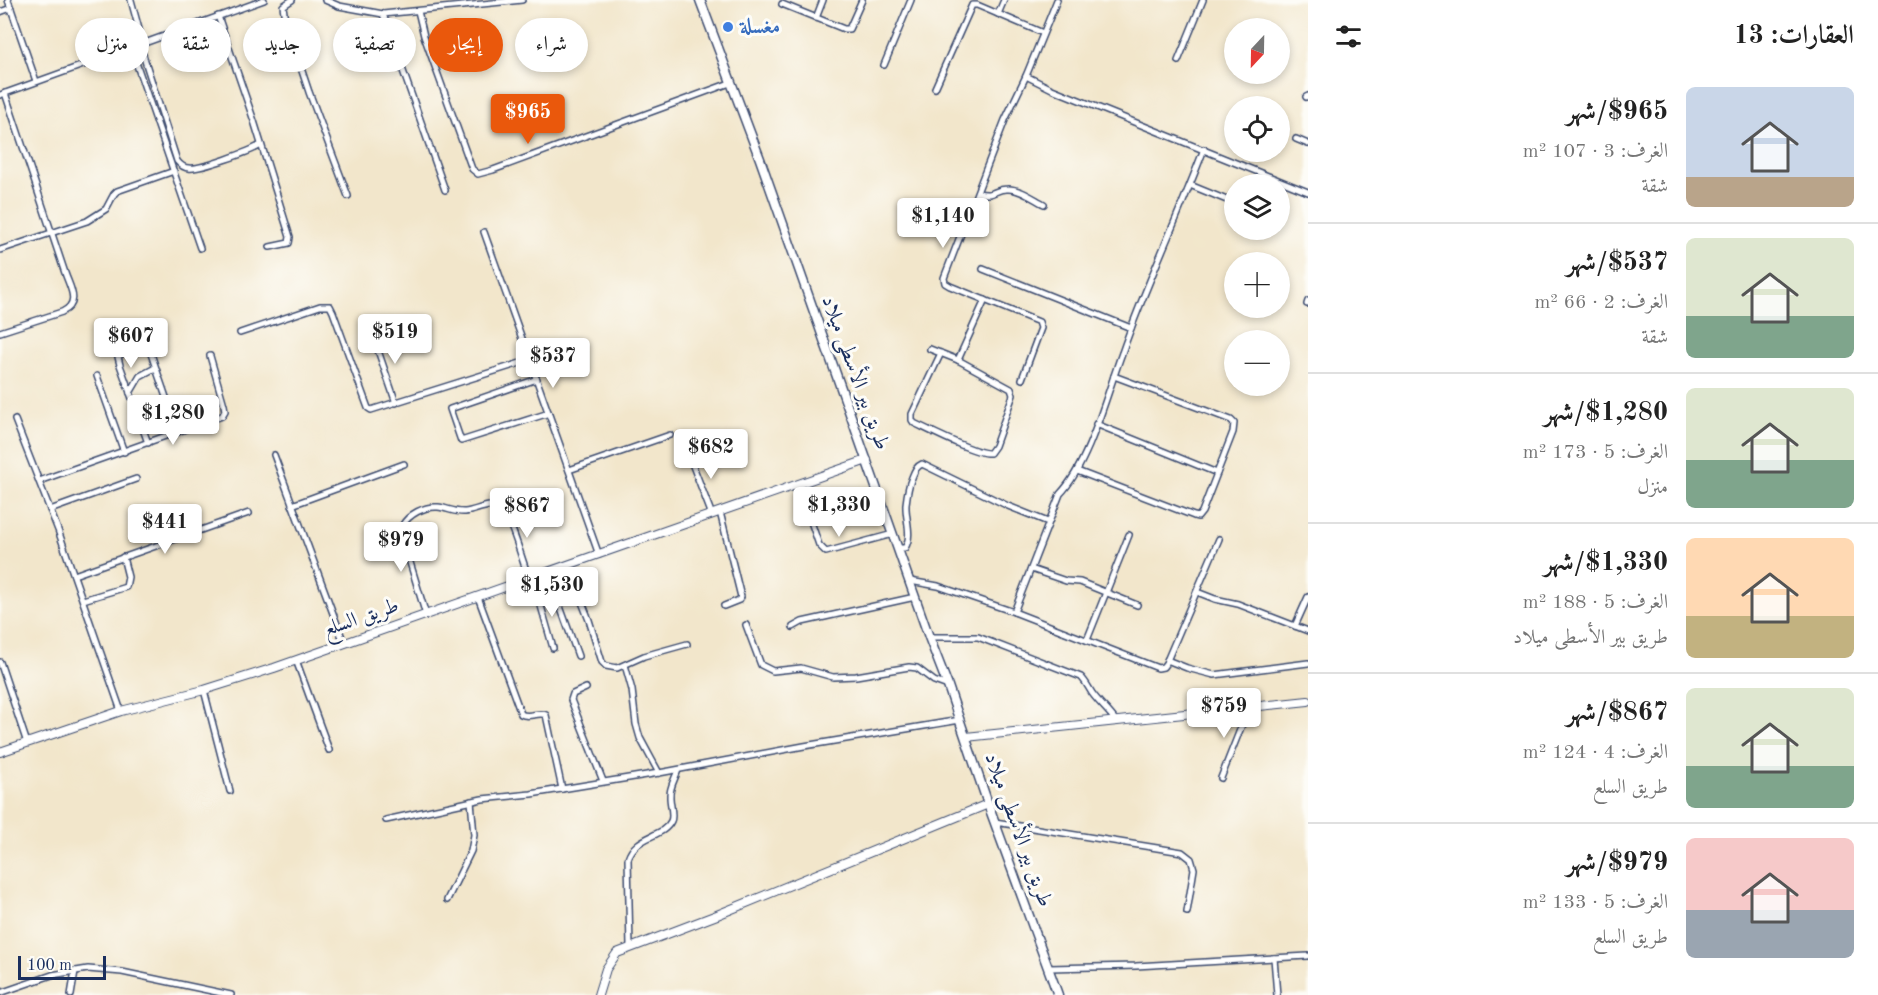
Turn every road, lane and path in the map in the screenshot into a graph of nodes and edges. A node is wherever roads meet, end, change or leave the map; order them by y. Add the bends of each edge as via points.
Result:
1 (8, 0) edge
2 (131, 0) edge
3 (264, 0) edge
4 (292, 0) edge
5 (325, 0) edge
6 (522, 0) edge
7 (700, 0) edge
8 (823, 0) edge
9 (862, 0) edge
10 (911, 0) edge
11 (1004, 0) edge
12 (1057, 0) edge
13 (1203, 0) edge
14 (782, 4) dead end
15 (11, 8) junction
16 (418, 11) junction
17 (0, 12) edge
18 (383, 14) junction
19 (998, 14) junction
20 (218, 16) junction
21 (135, 18) edge
22 (816, 18) junction
23 (1044, 33) junction
24 (149, 41) edge
25 (1178, 61) dead end
26 (884, 65) dead end
27 (75, 67) edge
28 (149, 70) edge
29 (139, 72) edge
30 (1026, 76) junction
31 (36, 81) junction
32 (730, 83) junction
33 (935, 88) dead end
34 (2, 94) edge
35 (1296, 140) dead end
36 (1308, 144) edge
37 (261, 145) junction
38 (1204, 149) junction
39 (174, 171) junction
40 (1190, 185) junction
41 (445, 190) dead end
42 (1308, 192) edge
43 (978, 193) junction
44 (348, 196) dead end
45 (1224, 199) edge
46 (1044, 204) dead end
47 (484, 232) dead end
48 (52, 233) junction
49 (270, 247) dead end
50 (200, 248) dead end
51 (0, 250) edge
52 (983, 269) dead end
53 (985, 300) junction
54 (1131, 328) junction
55 (0, 332) edge
56 (240, 333) dead end
57 (372, 333) dead end
58 (930, 348) dead end
59 (941, 353) junction
60 (210, 356) dead end
61 (530, 360) junction
62 (958, 360) junction
63 (155, 368) junction
64 (98, 376) dead end
65 (1114, 376) junction
66 (537, 379) junction
67 (1022, 379) dead end
68 (130, 393) junction
69 (396, 403) junction
70 (549, 413) junction
71 (15, 420) dead end
72 (1096, 424) junction
73 (178, 432) junction
74 (670, 435) dead end
75 (148, 443) junction
76 (124, 452) junction
77 (688, 453) dead end
78 (274, 455) dead end
79 (867, 460) junction
80 (404, 464) dead end
81 (570, 470) junction
82 (1077, 471) junction
83 (1217, 473) junction
84 (136, 479) dead end
85 (39, 481) junction
86 (805, 504) dead end
87 (292, 505) junction
88 (50, 510) junction
89 (249, 513) dead end
90 (716, 514) junction
91 (1048, 522) junction
92 (893, 534) junction
93 (1129, 535) dead end
94 (1219, 539) dead end
95 (898, 548) junction
96 (599, 555) junction
97 (123, 557) junction
98 (568, 566) junction
99 (1031, 569) junction
100 (548, 573) junction
101 (74, 575) junction
102 (531, 579) junction
103 (910, 581) junction
104 (1106, 592) junction
105 (1197, 592) junction
106 (478, 597) junction
107 (915, 597) junction
108 (1308, 597) edge
109 (83, 600) junction
110 (1137, 605) dead end
111 (724, 606) dead end
112 (1014, 612) junction
113 (426, 615) junction
114 (746, 626) dead end
115 (1295, 626) junction
116 (793, 627) dead end
117 (1308, 631) edge
118 (929, 637) junction
119 (1087, 640) junction
120 (344, 642) junction
121 (687, 644) dead end
122 (553, 648) dead end
123 (578, 656) dead end
124 (296, 660) junction
125 (1167, 660) junction
126 (0, 662) edge
127 (1308, 663) edge
128 (625, 665) junction
129 (948, 686) junction
130 (586, 688) dead end
131 (204, 690) junction
132 (1308, 701) edge
133 (1249, 707) junction
134 (121, 711) junction
135 (960, 720) junction
136 (1115, 720) junction
137 (966, 737) junction
138 (27, 743) junction
139 (329, 750) dead end
140 (0, 752) edge
141 (678, 770) junction
142 (659, 773) junction
143 (1221, 778) dead end
144 (603, 781) junction
145 (562, 789) junction
146 (230, 791) dead end
147 (471, 801) junction
148 (988, 804) junction
149 (386, 820) dead end
150 (995, 822) junction
151 (447, 900) dead end
152 (1187, 912) dead end
153 (630, 947) junction
154 (1308, 956) edge
155 (1274, 958) junction
156 (1049, 968) junction
157 (75, 971) junction
158 (0, 993) edge
159 (597, 994) edge
160 (71, 995) edge
161 (231, 995) edge
162 (1058, 995) edge
163 (1277, 995) edge

1 - 15 street
2 - 21 street
3 - 20 street
4 - 44 street via 283,6 285,20
5 - 18 street
6 - 16 street
7 - 32 main road, طريق بير الأسطى ميلاد
8 - 22 street
9 - 22 street via 849,29
10 - 26 street
11 - 19 street
12 - 23 street
13 - 25 street
14 - 22 street
15 - 17 street
15 - 31 street
16 - 18 street
16 - 32 street via 477,174
18 - 41 street
19 - 23 street
19 - 33 street via 972,5
20 - 24 street
20 - 37 street
23 - 30 street
27 - 31 street
28 - 37 street via 180,165 194,168 247,153
29 - 39 street
30 - 38 street
30 - 43 street
31 - 34 street
32 - 79 main road, طريق بير الأسطى ميلاد
34 - 48 street
35 - 36 street
37 - 49 street via 290,237 289,243
38 - 40 street
38 - 42 street
39 - 48 street via 117,191 102,213
39 - 50 street
40 - 45 street
40 - 54 street
43 - 46 street via 990,195 1012,189
43 - 53 street via 944,278 950,286
47 - 61 street
48 - 51 street
48 - 55 street via 73,297 71,307
52 - 54 street
53 - 62 street
53 - 67 street via 1041,325
54 - 65 street
56 - 69 street via 330,306 368,408 375,410
57 - 69 street
58 - 59 street
59 - 62 street
59 - 62 street via 912,420 974,450 990,453 1013,391
60 - 73 street via 223,396 224,414
61 - 66 street
61 - 69 street
63 - 68 street via 140,376
63 - 68 street via 147,347 118,357
63 - 73 street
64 - 76 street
65 - 72 street
65 - 83 street via 1231,420 1234,427
66 - 70 street
66 - 70 street via 450,409 461,441
68 - 75 street
70 - 81 street
71 - 85 street
72 - 82 street
72 - 83 street
73 - 75 street
74 - 81 street
75 - 76 street
76 - 85 street
77 - 90 street
78 - 87 street
79 - 90 street, طريق السلع
79 - 92 main road, طريق بير الأسطى ميلاد
80 - 87 street
81 - 96 street
82 - 83 street via 1198,517
82 - 91 street via 1060,494
84 - 88 street
85 - 88 street
86 - 92 street via 819,545 826,552
87 - 120 street
88 - 101 street
89 - 97 street
90 - 96 street, طريق السلع
90 - 111 street via 741,597
91 - 95 street via 922,464 916,468 909,487 908,544
91 - 99 street
92 - 95 main road, طريق بير الأسطى ميلاد
93 - 104 street
94 - 105 street
95 - 103 main road, طريق بير الأسطى ميلاد
96 - 98 street, طريق السلع
97 - 101 street
97 - 109 street via 126,587
98 - 100 street, طريق السلع
98 - 128 street via 602,662 611,668
99 - 104 street
99 - 112 street
100 - 102 street, طريق السلع
100 - 123 street
101 - 109 street
102 - 106 street, طريق السلع
102 - 113 street via 503,510 488,507 459,512 426,508 402,526
102 - 122 street
103 - 107 main road, طريق بير الأسطى ميلاد
103 - 112 street via 938,586
104 - 110 street
104 - 119 street
105 - 115 street
105 - 125 street
106 - 113 street, طريق السلع
106 - 145 street via 521,714 546,715
107 - 116 street
107 - 118 main road, طريق بير الأسطى ميلاد
108 - 115 street
109 - 134 street
112 - 119 street
113 - 120 street, طريق السلع
114 - 129 street via 761,665 772,672 801,668 834,677 909,667
115 - 117 street
118 - 129 main road, طريق بير الأسطى ميلاد
118 - 136 street via 978,637 1080,677
119 - 125 street via 1158,668
120 - 124 street, طريق السلع
121 - 128 street
124 - 131 street, طريق السلع
124 - 139 street
125 - 127 street via 1214,675
126 - 138 street
128 - 142 street via 639,738
129 - 135 main road, طريق بير الأسطى ميلاد
130 - 144 street via 573,694 571,700
131 - 134 street, طريق السلع
131 - 146 street
132 - 133 street
133 - 136 street
133 - 143 street
134 - 138 street, طريق السلع
135 - 137 main road, طريق بير الأسطى ميلاد
135 - 141 street
136 - 137 street
137 - 148 main road, طريق بير الأسطى ميلاد
138 - 140 street, طريق السلع
141 - 142 street
141 - 153 street via 669,795 671,822 636,844 628,859
142 - 144 street
144 - 145 street
145 - 147 street
147 - 149 street
147 - 151 street via 471,851
148 - 150 main road, طريق بير الأسطى ميلاد
148 - 153 street
150 - 152 street via 1182,852 1191,859 1194,869
150 - 156 main road, طريق بير الأسطى ميلاد
153 - 159 street via 610,962
154 - 155 street
155 - 156 street
155 - 163 street
156 - 162 main road, طريق بير الأسطى ميلاد
157 - 158 street
157 - 160 street
157 - 161 street via 122,972

